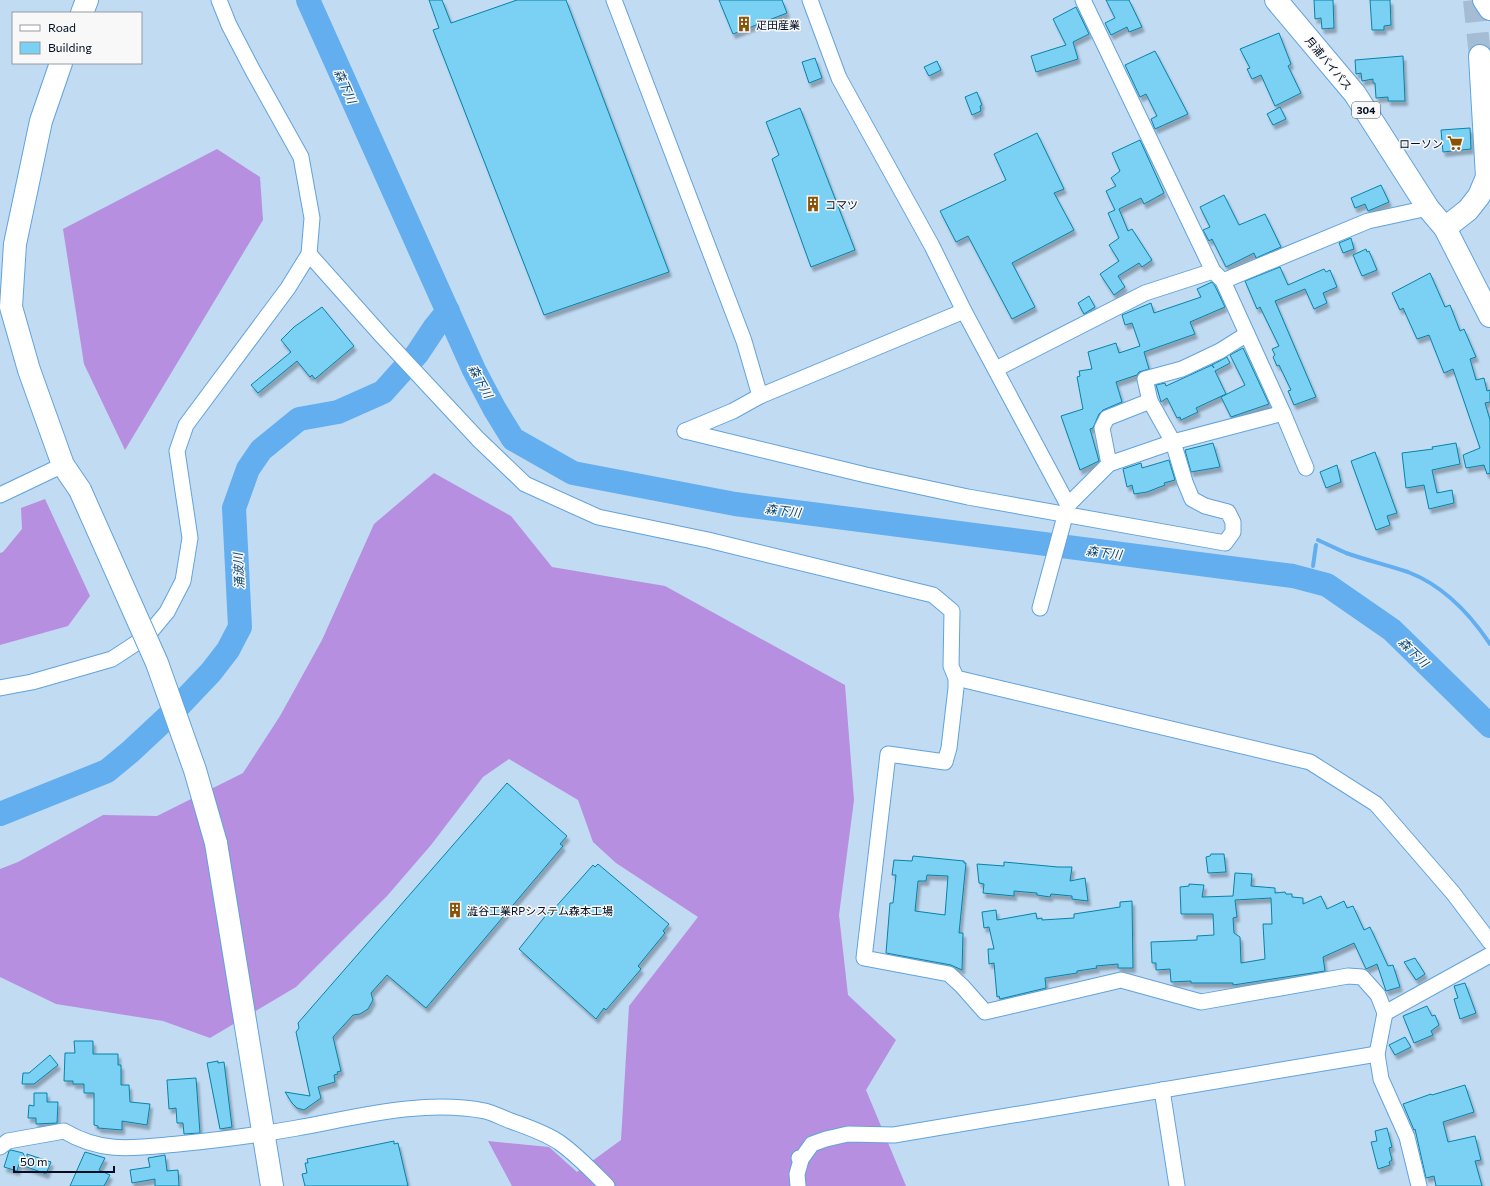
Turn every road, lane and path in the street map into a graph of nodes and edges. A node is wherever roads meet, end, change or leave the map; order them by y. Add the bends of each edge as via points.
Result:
1 (87, 0) edge
2 (219, 0) edge
3 (614, 0) edge
4 (810, 0) edge
5 (1083, 0) edge
6 (1276, 0) edge
7 (1484, 0) edge
8 (1490, 9) edge
9 (82, 12) edge
10 (1480, 56) tunnel mouth
11 (61, 64) edge
12 (1428, 208) junction
13 (1446, 228) junction
14 (309, 254) junction
15 (1218, 276) junction
16 (964, 311) junction
17 (1490, 316) edge
18 (1247, 334) junction
19 (996, 369) junction
20 (760, 396) junction
21 (1150, 401) junction
22 (1283, 413) junction
23 (1173, 442) junction
24 (1109, 464) junction
25 (62, 465) junction
26 (1306, 468) dead end
27 (0, 495) edge
28 (1065, 514) junction
29 (1041, 604) dead end
30 (956, 678) junction
31 (0, 688) edge
32 (1490, 942) edge
33 (1490, 954) edge
34 (1385, 1013) junction
35 (1377, 1054) junction
36 (1162, 1090) junction
37 (263, 1134) junction
38 (0, 1147) edge
39 (272, 1186) edge
40 (607, 1186) edge
41 (798, 1186) edge
42 (1177, 1186) edge
43 (1418, 1186) edge

1 - 9 main road
2 - 14 street via 249,64 301,157 312,218
3 - 20 street via 744,341
4 - 16 street via 839,78 932,246
5 - 15 street
6 - 12 main road, 月浦バイパス / 304 via 1355,94
7 - 8 main road
10 - 13 main road via 1487,177 1479,196 1468,210
11 - 25 main road via 41,121 15,244 11,306
12 - 13 main road, 月浦バイパス / 304
12 - 15 street via 1368,221
13 - 17 main road, 304
14 - 30 street via 478,439 525,484 598,517 708,540 933,595 952,611 951,666
14 - 31 street via 288,288 186,425 177,451 190,538 183,581 167,612 147,636 112,659 32,682
15 - 18 street
15 - 19 street via 1145,293
16 - 19 street
16 - 20 street
18 - 21 street via 1220,351 1182,369 1145,379
18 - 22 street
19 - 28 street
20 - 28 street via 733,411 685,431 866,474
21 - 23 street
21 - 24 street via 1107,418 1102,428
22 - 23 street
22 - 26 street
23 - 24 street
23 - 28 street via 1192,499 1205,506 1228,512 1233,522 1233,532 1225,542
24 - 28 street
25 - 27 street
25 - 37 main road, bridge via 80,490 157,663 195,770 216,844
28 - 29 street
30 - 32 street via 1310,762 1376,804 1453,893
30 - 34 street via 949,748 945,762 888,754 864,958 949,974 985,1012 1121,980 1202,1002 1348,976 1362,977 1368,982 1378,996
33 - 34 street
34 - 35 street
35 - 36 street
35 - 43 street via 1381,1078 1407,1137
36 - 41 street via 894,1136 848,1134 826,1139 812,1144 802,1158 799,1158 801,1160 797,1174
36 - 42 street
37 - 38 street via 104,1148 81,1141 64,1131 8,1141
37 - 39 main road
37 - 40 street via 425,1107 487,1112 560,1142

